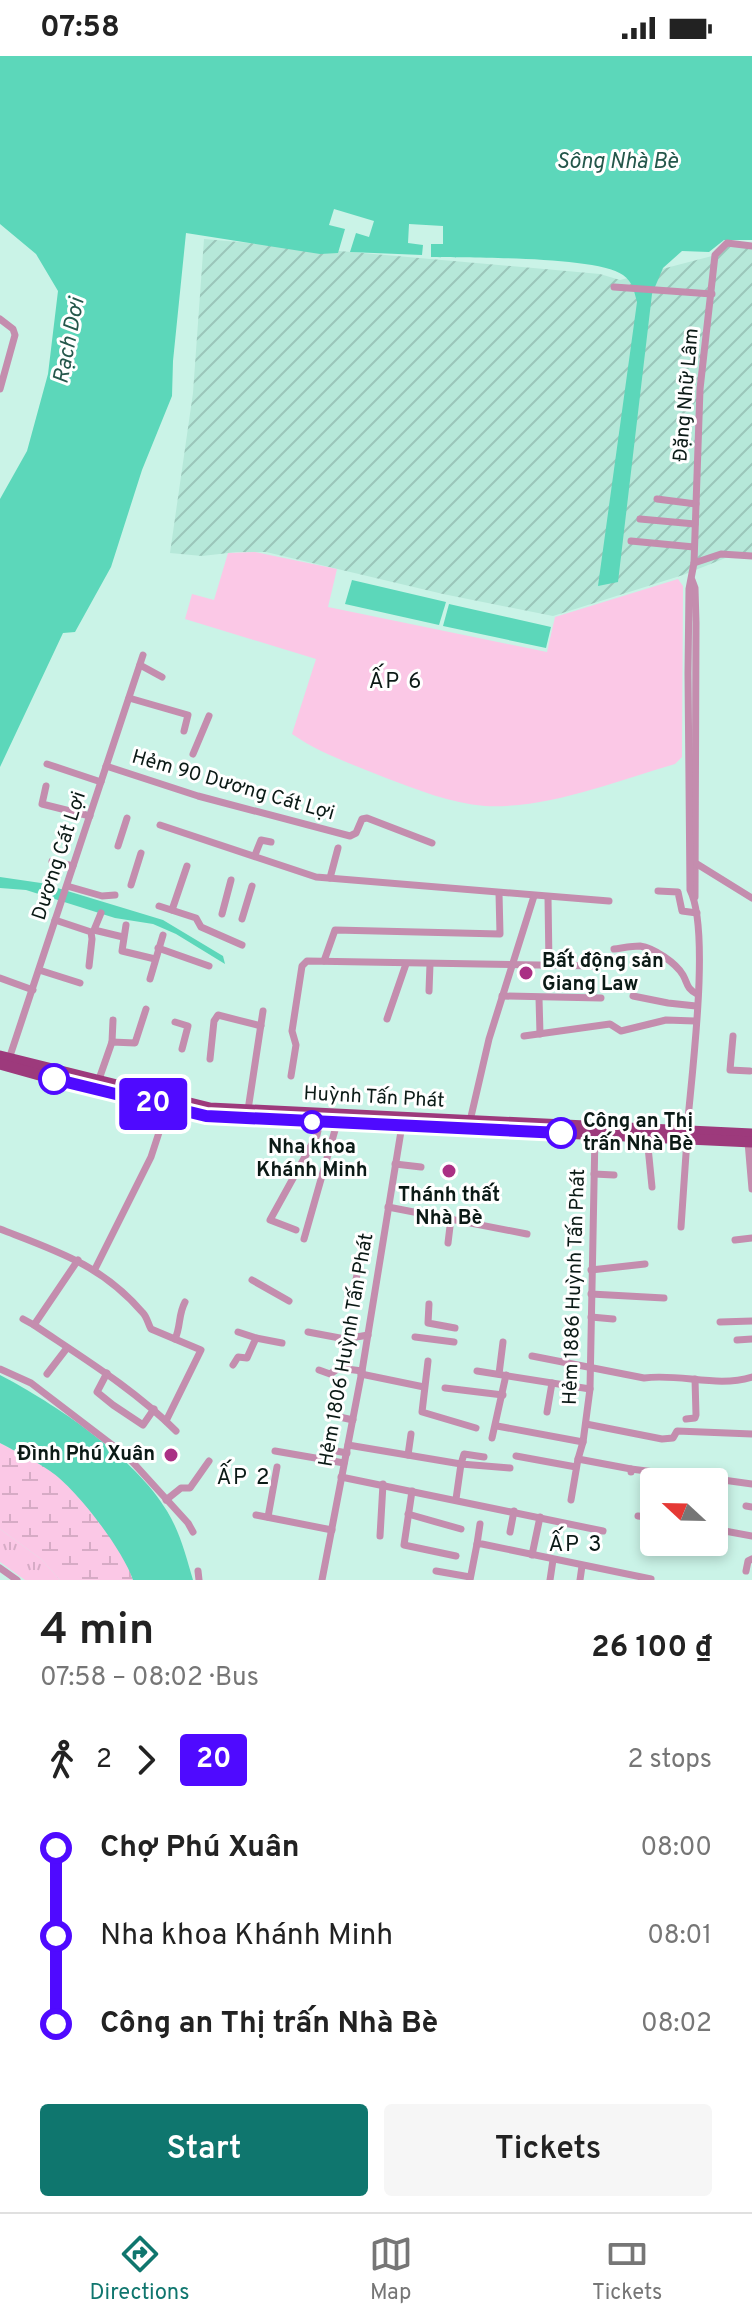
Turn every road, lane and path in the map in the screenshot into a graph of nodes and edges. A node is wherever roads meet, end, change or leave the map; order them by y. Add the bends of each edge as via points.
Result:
1 (752, 246) edge
2 (614, 287) dead end
3 (712, 294) junction
4 (0, 319) edge
5 (0, 389) edge
6 (657, 499) dead end
7 (696, 504) junction
8 (640, 519) dead end
9 (695, 524) junction
10 (631, 541) dead end
11 (694, 547) junction
12 (752, 556) edge
13 (694, 563) junction
14 (692, 580) junction
15 (143, 655) dead end
16 (140, 665) junction
17 (162, 677) dead end
18 (129, 698) junction
19 (209, 716) dead end
20 (184, 731) dead end
21 (193, 754) dead end
22 (47, 764) dead end
23 (106, 766) junction
24 (101, 782) junction
25 (46, 786) dead end
26 (90, 816) junction
27 (127, 818) dead end
28 (160, 825) dead end
29 (271, 842) dead end
30 (432, 843) dead end
31 (118, 846) dead end
32 (338, 848) dead end
33 (141, 853) dead end
34 (255, 855) junction
35 (52, 861) dead end
36 (697, 864) junction
37 (73, 866) junction
38 (187, 866) dead end
39 (330, 878) junction
40 (231, 880) dead end
41 (131, 885) dead end
42 (252, 886) dead end
43 (66, 887) junction
44 (658, 891) dead end
45 (499, 893) junction
46 (115, 895) dead end
47 (534, 896) junction
48 (548, 897) junction
49 (695, 898) junction
50 (752, 898) edge
51 (609, 901) dead end
52 (159, 906) dead end
53 (172, 910) junction
54 (101, 913) dead end
55 (697, 913) junction
56 (222, 914) dead end
57 (242, 919) dead end
58 (55, 920) junction
59 (126, 925) dead end
60 (163, 935) dead end
61 (123, 937) junction
62 (242, 945) dead end
63 (158, 948) junction
64 (614, 949) dead end
65 (155, 959) junction
66 (324, 961) junction
67 (406, 964) junction
68 (430, 964) junction
69 (512, 965) junction
70 (549, 965) junction
71 (89, 966) dead end
72 (209, 966) dead end
73 (599, 966) dead end
74 (39, 970) junction
75 (0, 978) edge
76 (150, 979) dead end
77 (80, 983) dead end
78 (33, 990) junction
79 (429, 991) dead end
80 (697, 994) junction
81 (502, 996) junction
82 (633, 996) dead end
83 (539, 998) junction
84 (601, 998) dead end
85 (696, 1006) junction
86 (146, 1009) dead end
87 (263, 1011) dead end
88 (387, 1019) dead end
89 (113, 1020) dead end
90 (695, 1021) junction
91 (175, 1022) dead end
92 (261, 1026) junction
93 (540, 1034) junction
94 (524, 1036) dead end
95 (733, 1036) dead end
96 (112, 1042) junction
97 (182, 1049) dead end
98 (210, 1059) dead end
99 (4, 1061) edge
100 (750, 1071) dead end
101 (291, 1076) dead end
102 (98, 1082) junction
103 (168, 1103) junction
104 (248, 1110) junction
105 (320, 1122) junction
106 (337, 1123) junction
107 (469, 1124) junction
108 (402, 1125) junction
109 (595, 1134) junction
110 (687, 1135) junction
111 (647, 1137) junction
112 (751, 1139) edge
113 (395, 1164) junction
114 (421, 1167) dead end
115 (594, 1174) junction
116 (614, 1175) dead end
117 (652, 1187) dead end
118 (752, 1189) edge
119 (388, 1207) junction
120 (451, 1218) junction
121 (681, 1227) dead end
122 (0, 1229) edge
123 (296, 1230) dead end
124 (527, 1234) dead end
125 (752, 1238) edge
126 (304, 1239) dead end
127 (735, 1240) dead end
128 (448, 1243) dead end
129 (360, 1259) dead end
130 (78, 1260) junction
131 (645, 1264) dead end
132 (95, 1269) junction
133 (591, 1270) junction
134 (252, 1280) dead end
135 (355, 1285) dead end
136 (591, 1294) junction
137 (664, 1298) dead end
138 (289, 1301) dead end
139 (185, 1302) dead end
140 (429, 1304) dead end
141 (591, 1317) junction
142 (23, 1319) dead end
143 (613, 1319) dead end
144 (752, 1321) edge
145 (720, 1322) dead end
146 (34, 1325) junction
147 (455, 1328) dead end
148 (238, 1332) dead end
149 (308, 1332) dead end
150 (368, 1335) junction
151 (415, 1337) dead end
152 (256, 1338) junction
153 (175, 1339) junction
154 (752, 1339) edge
155 (737, 1340) dead end
156 (454, 1342) dead end
157 (503, 1342) dead end
158 (282, 1343) dead end
159 (67, 1348) junction
160 (532, 1356) dead end
161 (428, 1361) dead end
162 (233, 1365) dead end
163 (590, 1368) junction
164 (0, 1369) edge
165 (319, 1370) dead end
166 (477, 1371) dead end
167 (362, 1372) junction
168 (107, 1373) junction
169 (47, 1374) dead end
170 (503, 1374) junction
171 (752, 1377) edge
172 (695, 1379) junction
173 (552, 1383) junction
174 (424, 1387) junction
175 (445, 1388) dead end
176 (590, 1389) junction
177 (503, 1395) junction
178 (154, 1409) junction
179 (547, 1412) dead end
180 (335, 1416) dead end
181 (686, 1419) dead end
182 (353, 1420) junction
183 (166, 1421) junction
184 (586, 1424) junction
185 (497, 1426) junction
186 (476, 1428) dead end
187 (176, 1431) dead end
188 (411, 1434) dead end
189 (752, 1434) edge
190 (492, 1438) dead end
191 (583, 1442) junction
192 (325, 1449) dead end
193 (347, 1449) junction
194 (275, 1451) dead end
195 (408, 1455) junction
196 (516, 1456) dead end
197 (484, 1457) dead end
198 (209, 1461) dead end
199 (344, 1463) junction
200 (577, 1463) junction
201 (461, 1464) junction
202 (277, 1467) dead end
203 (510, 1468) dead end
204 (640, 1471) edge
205 (341, 1477) junction
206 (728, 1481) edge
207 (383, 1484) junction
208 (752, 1484) edge
209 (412, 1491) junction
210 (456, 1499) junction
211 (166, 1500) junction
212 (571, 1500) dead end
213 (514, 1511) junction
214 (408, 1514) junction
215 (256, 1515) dead end
216 (268, 1517) junction
217 (540, 1517) junction
218 (480, 1524) dead end
219 (461, 1529) dead end
220 (332, 1530) junction
221 (603, 1531) dead end
222 (193, 1532) dead end
223 (510, 1532) dead end
224 (728, 1532) edge
225 (380, 1536) dead end
226 (752, 1536) edge
227 (480, 1544) junction
228 (532, 1555) junction
229 (456, 1556) dead end
230 (752, 1559) edge
231 (553, 1560) junction
232 (582, 1566) junction
233 (0, 1568) edge
234 (436, 1571) dead end
235 (746, 1571) dead end
236 (470, 1579) edge
237 (651, 1579) edge
238 (17, 1580) edge
239 (322, 1580) edge
240 (550, 1580) edge
241 (580, 1580) edge

1 - 3 street, Đặng Nhữ Lâm via 727,243 715,255
2 - 3 street
3 - 7 street, Đặng Nhữ Lâm via 700,389
4 - 5 street via 15,335
6 - 7 street
7 - 9 street, Đặng Nhữ Lâm
8 - 9 street
9 - 11 street, Đặng Nhữ Lâm
10 - 11 street
11 - 13 street, Đặng Nhữ Lâm
12 - 13 street via 721,554
13 - 14 street, Đặng Nhữ Lâm
14 - 36 street, Đặng Nhữ Lâm
14 - 49 street, Đặng Nhữ Lâm via 689,865
15 - 16 street, Dương Cát Lợi
16 - 17 street
16 - 18 street, Dương Cát Lợi
18 - 20 street via 188,715
18 - 23 street, Dương Cát Lợi
19 - 21 street
22 - 24 street
23 - 24 street, Dương Cát Lợi
23 - 30 street, Hẻm 90 Dương Cát Lợi via 350,836 367,818
24 - 26 street, Dương Cát Lợi
25 - 26 street via 42,804
26 - 37 street, Dương Cát Lợi
27 - 31 street
28 - 34 street
29 - 34 street via 261,840
32 - 39 street
33 - 41 street
34 - 39 street
35 - 37 street
36 - 49 street, Đặng Nhữ Lâm
36 - 50 street
37 - 43 street, Dương Cát Lợi
38 - 53 street
39 - 45 street
40 - 56 street
42 - 57 street
43 - 46 street
43 - 58 street, Dương Cát Lợi
44 - 55 street via 678,892 681,910
45 - 47 street
45 - 66 street via 500,934 335,930
47 - 48 street
47 - 69 street
48 - 51 street
48 - 70 street
49 - 55 street, Đặng Nhữ Lâm
52 - 53 street
53 - 62 street
54 - 61 street via 94,930
55 - 80 street, Đặng Nhữ Lâm
58 - 71 street via 91,932
58 - 74 street, Dương Cát Lợi
59 - 61 street
60 - 63 street
61 - 65 street via 122,951
63 - 65 street
63 - 72 street
64 - 80 street via 640,946 655,953 675,966 687,988
65 - 76 street
66 - 67 street
66 - 101 street via 304,962 292,1031 296,1045
67 - 68 street
67 - 88 street
68 - 69 street
68 - 79 street
69 - 70 street
69 - 81 street
70 - 73 street
74 - 77 street
74 - 78 street, Dương Cát Lợi
75 - 78 street
78 - 99 street, Dương Cát Lợi
80 - 85 street, Đặng Nhữ Lâm
81 - 83 street
81 - 107 street
82 - 85 street
83 - 84 street
83 - 93 street
85 - 90 street, Đặng Nhữ Lâm
86 - 96 street via 135,1043
87 - 92 street
89 - 96 street
90 - 93 street via 666,1020 621,1031 610,1024
90 - 110 street, Đặng Nhữ Lâm
91 - 97 street via 188,1026
92 - 98 street via 218,1015
92 - 104 street
93 - 94 street
95 - 100 street via 730,1070
96 - 102 street
99 - 102 main road, Huỳnh Tấn Phát
99 - 103 main road, Huỳnh Tấn Phát
102 - 103 main road, Huỳnh Tấn Phát
103 - 104 main road, Huỳnh Tấn Phát
103 - 105 main road, Huỳnh Tấn Phát via 206,1116
103 - 132 street via 151,1157
104 - 107 main road, Huỳnh Tấn Phát
105 - 106 main road, Huỳnh Tấn Phát
105 - 123 street via 270,1220
106 - 108 main road, Huỳnh Tấn Phát
106 - 126 street
107 - 108 main road, Huỳnh Tấn Phát
107 - 109 main road, Huỳnh Tấn Phát
107 - 110 main road, Huỳnh Tấn Phát
108 - 113 street, Hẻm 1806 Huỳnh Tấn Phát
109 - 111 main road, Huỳnh Tấn Phát
109 - 115 street, Hẻm 1886 Huỳnh Tấn Phát
110 - 111 main road, Huỳnh Tấn Phát
110 - 112 main road, Huỳnh Tấn Phát
110 - 121 street, Đặng Nhữ Lâm
111 - 117 street
112 - 118 street
113 - 114 street
113 - 119 street, Hẻm 1806 Huỳnh Tấn Phát
115 - 116 street
115 - 133 street, Hẻm 1886 Huỳnh Tấn Phát
119 - 120 street
119 - 150 street, Hẻm 1806 Huỳnh Tấn Phát
120 - 124 street
120 - 128 street
122 - 130 street
125 - 127 street
129 - 135 street
130 - 132 street
130 - 146 street
131 - 133 street
132 - 153 street via 145,1315 149,1326
133 - 136 street, Hẻm 1886 Huỳnh Tấn Phát
134 - 138 street
136 - 137 street
136 - 141 street, Hẻm 1886 Huỳnh Tấn Phát
139 - 153 street
140 - 147 street via 428,1323
141 - 143 street
141 - 163 street, Hẻm 1886 Huỳnh Tấn Phát
142 - 146 street
144 - 145 street
146 - 159 street
148 - 152 street
149 - 150 street via 345,1339
150 - 167 street, Hẻm 1806 Huỳnh Tấn Phát
151 - 156 street
152 - 158 street
152 - 162 street via 247,1358 238,1357
153 - 183 street via 201,1350
154 - 155 street
157 - 170 street
159 - 168 street
159 - 169 street
160 - 163 street
161 - 174 street
163 - 172 street via 644,1378
163 - 176 street, Hẻm 1886 Huỳnh Tấn Phát
164 - 211 street via 23,1379 128,1457
165 - 167 street
166 - 170 street
167 - 174 street
167 - 182 street, Hẻm 1806 Huỳnh Tấn Phát
168 - 178 street
168 - 178 street via 97,1392 113,1405 143,1425
170 - 173 street
170 - 177 street
171 - 172 street
172 - 181 street via 696,1415
173 - 176 street
173 - 179 street
174 - 186 street via 423,1413
175 - 177 street
176 - 184 street, Hẻm 1886 Huỳnh Tấn Phát
177 - 185 street
178 - 183 street
180 - 182 street
182 - 193 street, Hẻm 1806 Huỳnh Tấn Phát
183 - 187 street
184 - 189 street via 662,1439 673,1438 677,1431
184 - 191 street, Hẻm 1886 Huỳnh Tấn Phát
185 - 190 street
185 - 191 street
188 - 195 street
191 - 200 street, Hẻm 1886 Huỳnh Tấn Phát
192 - 193 street
193 - 195 street
193 - 199 street, Hẻm 1806 Huỳnh Tấn Phát
194 - 199 street
195 - 201 street
196 - 200 street
197 - 201 street via 463,1454
198 - 211 street via 190,1488 183,1486
199 - 205 street, Hẻm 1806 Huỳnh Tấn Phát
200 - 204 street
200 - 212 street, Hẻm 1886 Huỳnh Tấn Phát
201 - 203 street
201 - 210 street
202 - 216 street
205 - 207 street
205 - 220 street, Hẻm 1806 Huỳnh Tấn Phát
206 - 208 street
207 - 209 street
207 - 225 street
209 - 210 street
209 - 214 street
210 - 213 street
211 - 222 street
213 - 217 street
213 - 223 street
214 - 219 street
214 - 229 street via 404,1545
215 - 216 street
216 - 220 street
217 - 221 street
217 - 228 street
218 - 227 street
220 - 239 street, Hẻm 1806 Huỳnh Tấn Phát
224 - 226 street
227 - 228 street
227 - 236 street
228 - 231 street
230 - 235 street
231 - 232 street
231 - 240 street
232 - 237 street
232 - 241 street
233 - 238 street
234 - 236 street

